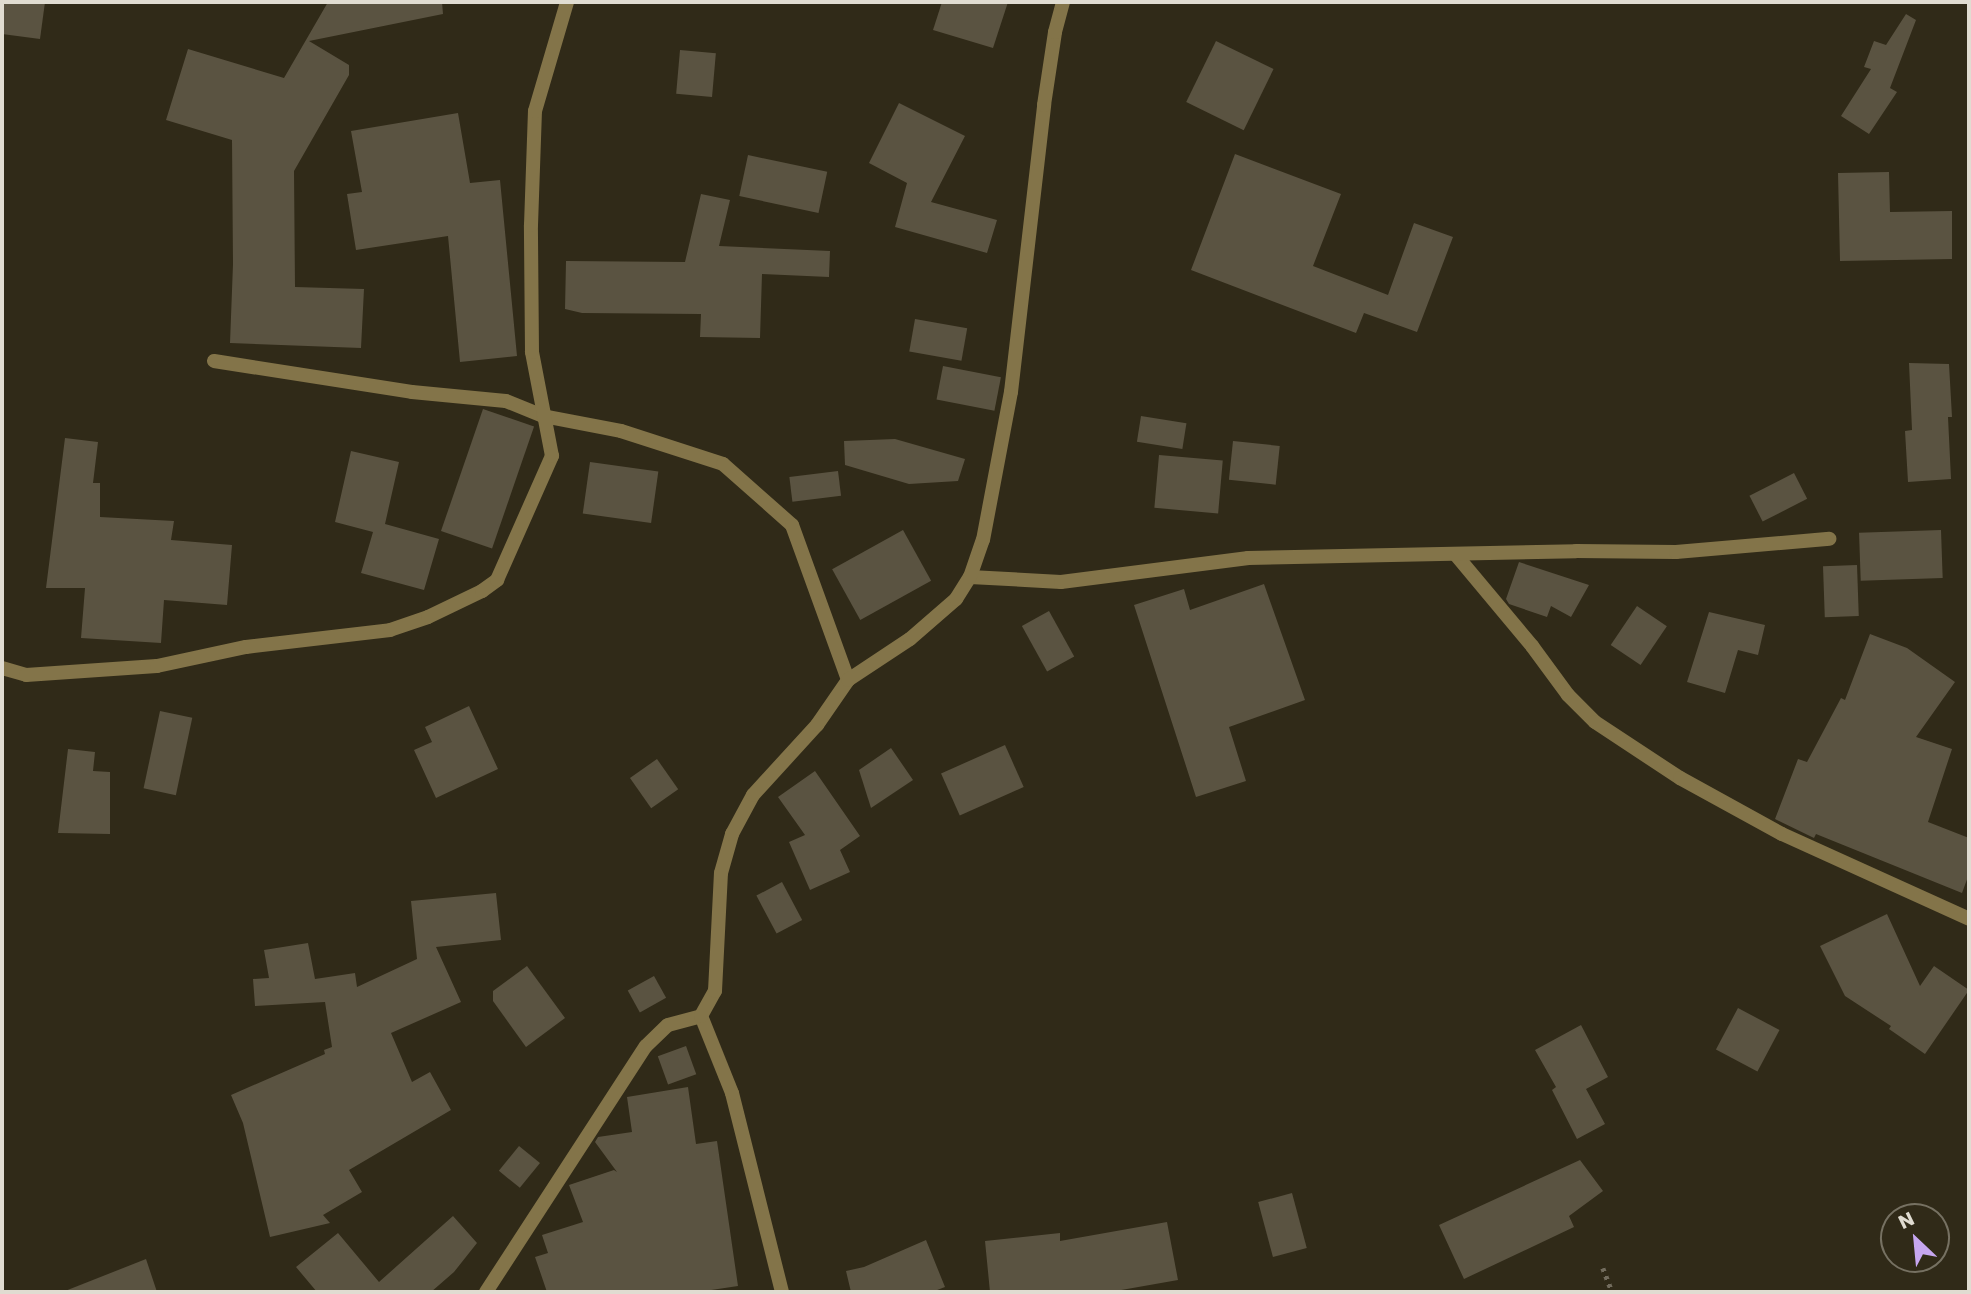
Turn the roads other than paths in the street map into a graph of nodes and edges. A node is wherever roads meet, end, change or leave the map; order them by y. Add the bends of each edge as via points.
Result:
1 (567, 2) edge
2 (1063, 2) edge
3 (214, 362) dead end
4 (543, 416) junction
5 (1829, 539) dead end
6 (1456, 555) junction
7 (970, 577) junction
8 (2, 668) edge
9 (848, 680) junction
10 (1969, 919) edge
11 (701, 1016) junction
12 (486, 1292) edge
13 (782, 1292) edge

1 - 4 street via 535,111 532,352
2 - 7 street via 1044,105 1011,392 983,540
3 - 4 street via 506,401
4 - 8 street via 552,457 497,580 428,617 390,630 246,647 157,667 26,675
4 - 9 street via 621,431 723,464 792,525
5 - 6 street via 1676,552
6 - 7 street via 1248,558 1061,582
6 - 10 street via 1595,722 1680,778 1782,834
7 - 9 street via 956,599 910,639
9 - 11 street via 817,726 753,795 732,834 721,873 715,991
11 - 12 street via 668,1025 646,1045
11 - 13 street via 732,1094

